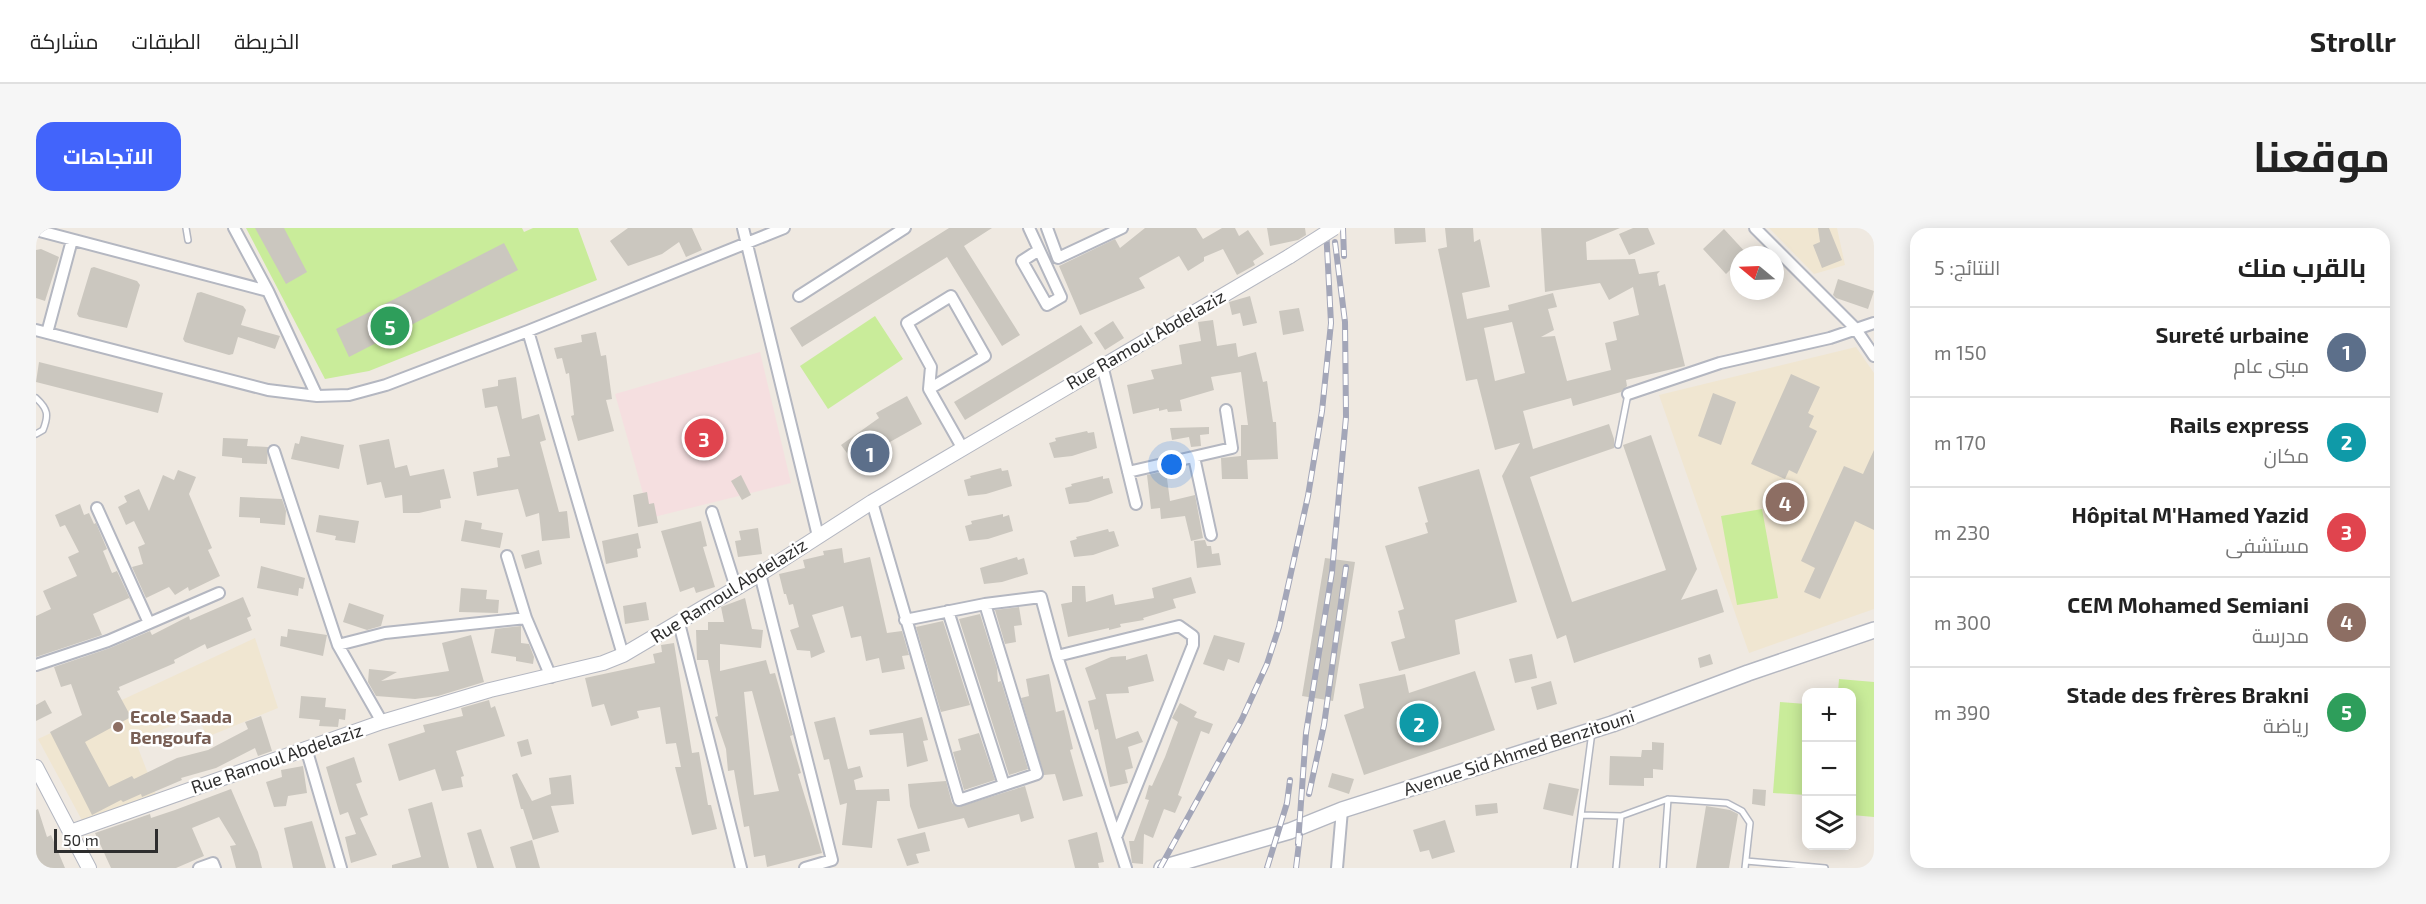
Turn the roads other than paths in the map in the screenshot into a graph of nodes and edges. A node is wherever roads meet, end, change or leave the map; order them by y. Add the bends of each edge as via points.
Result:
1 (186, 228) edge
2 (234, 228) edge
3 (743, 228) edge
4 (784, 228) edge
5 (905, 228) edge
6 (1029, 228) edge
7 (1047, 228) edge
8 (1122, 228) edge
9 (1334, 228) edge
10 (1755, 228) edge
11 (36, 230) edge
12 (72, 240) junction
13 (188, 240) dead end
14 (746, 243) junction
15 (1039, 250) junction
16 (268, 291) junction
17 (799, 296) dead end
18 (1874, 323) edge
19 (1855, 328) junction
20 (42, 331) edge
21 (528, 331) junction
22 (1874, 356) edge
23 (1102, 365) junction
24 (929, 389) junction
25 (1628, 394) joint
26 (317, 396) junction
27 (36, 398) edge
28 (1227, 410) dead end
29 (36, 434) edge
30 (1618, 445) dead end
31 (963, 449) junction
32 (274, 451) dead end
33 (1194, 457) junction
34 (1128, 472) junction
35 (872, 502) junction
36 (1137, 504) dead end
37 (97, 508) dead end
38 (712, 512) dead end
39 (1211, 535) dead end
40 (818, 536) junction
41 (507, 556) dead end
42 (760, 574) junction
43 (736, 588) junction
44 (219, 593) dead end
45 (985, 604) junction
46 (948, 611) junction
47 (526, 618) junction
48 (905, 620) junction
49 (149, 623) junction
50 (679, 623) junction
51 (1874, 630) edge
52 (338, 645) junction
53 (623, 655) junction
54 (1057, 656) junction
55 (36, 665) edge
56 (551, 677) junction
57 (382, 722) junction
58 (1592, 731) junction
59 (306, 748) junction
60 (36, 767) edge
61 (1004, 785) junction
62 (42, 790) edge
63 (1668, 799) junction
64 (1342, 810) junction
65 (1581, 814) junction
66 (1621, 816) junction
67 (70, 832) junction
68 (1117, 835) junction
69 (1745, 865) edge
70 (89, 868) edge
71 (199, 868) edge
72 (215, 868) edge
73 (341, 868) edge
74 (741, 868) edge
75 (805, 868) edge
76 (1126, 868) edge
77 (1162, 868) edge
78 (1337, 868) edge
79 (1574, 868) edge
80 (1616, 868) edge
81 (1663, 868) edge
82 (1825, 868) edge

1 - 13 lane
2 - 16 street
3 - 14 street
4 - 14 street
5 - 17 street
6 - 15 street
7 - 8 street via 1058,258
9 - 23 street, Rue Ramoul Abdelaziz, bridge
10 - 19 street
11 - 12 street
12 - 16 street
12 - 20 street
14 - 21 street
14 - 40 street
15 - 15 street via 1061,297 1047,305 1022,261
16 - 26 street
18 - 19 street
19 - 22 street
19 - 25 street via 1830,338 1720,363
20 - 26 street via 268,390
21 - 26 street via 364,392
21 - 53 street
23 - 31 street, Rue Ramoul Abdelaziz
23 - 34 street
24 - 24 street via 932,367 907,323 951,296 985,356
24 - 31 street
25 - 30 lane
27 - 29 lane via 46,407 48,417 43,430
28 - 33 street via 1232,448
31 - 35 street, Rue Ramoul Abdelaziz
32 - 52 street
33 - 34 street
33 - 39 street
34 - 36 street
35 - 40 street, Rue Ramoul Abdelaziz
35 - 48 street
37 - 49 street
38 - 43 street
40 - 42 street, Rue Ramoul Abdelaziz
41 - 47 street
42 - 43 street, Rue Ramoul Abdelaziz
42 - 75 street via 832,860
43 - 50 street, Rue Ramoul Abdelaziz
44 - 49 street
45 - 46 street
45 - 54 street via 1041,597
45 - 61 street via 1037,774
46 - 48 street
46 - 61 street
47 - 52 street via 385,633
47 - 56 street
48 - 61 street via 959,800
49 - 55 street
50 - 53 street, Rue Ramoul Abdelaziz
50 - 74 street
51 - 58 main road, Avenue Sid Ahmed Benzitouni
52 - 57 street
53 - 56 street, Rue Ramoul Abdelaziz
54 - 68 street
54 - 68 street via 1179,626 1193,636 1193,645
56 - 57 street, Rue Ramoul Abdelaziz via 490,690
57 - 59 street, Rue Ramoul Abdelaziz
58 - 64 main road, Avenue Sid Ahmed Benzitouni
58 - 65 lane
59 - 67 street, Rue Ramoul Abdelaziz
59 - 73 street
60 - 62 street
62 - 67 street
63 - 66 lane
63 - 69 lane via 1727,803 1742,811 1750,823
63 - 81 lane
64 - 77 main road, Avenue Sid Ahmed Benzitouni via 1290,831
64 - 78 street
65 - 66 lane
65 - 79 lane
66 - 80 lane
67 - 70 street
68 - 76 street
69 - 82 lane
71 - 72 street via 213,863

